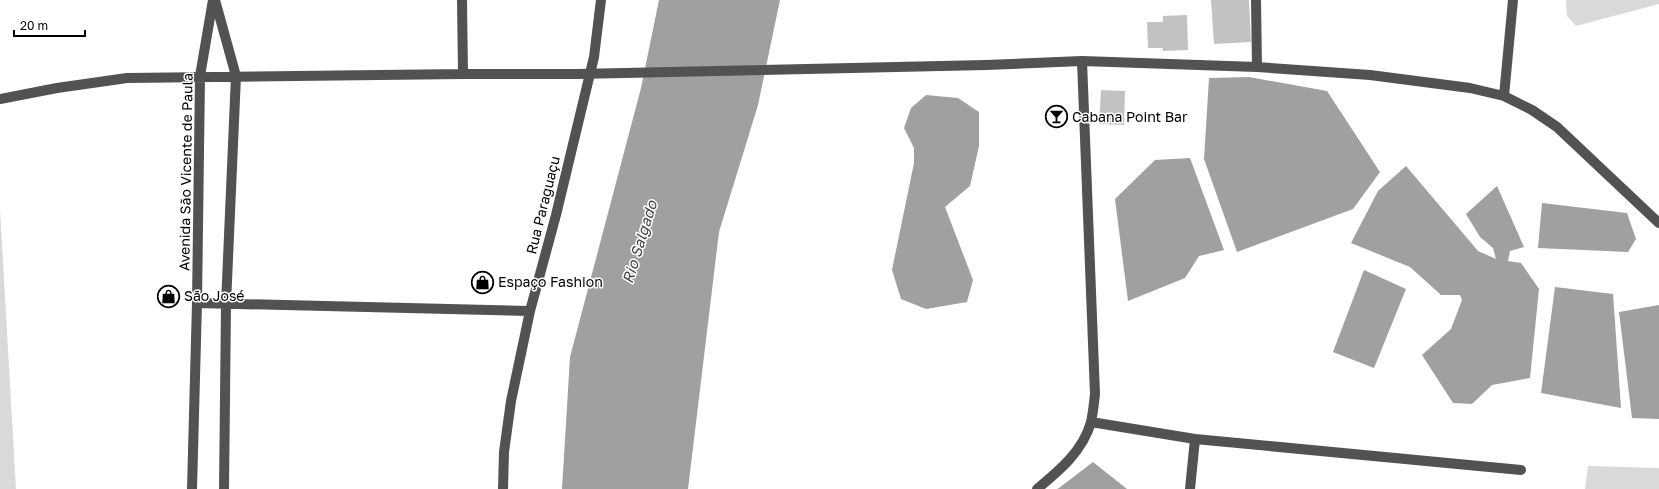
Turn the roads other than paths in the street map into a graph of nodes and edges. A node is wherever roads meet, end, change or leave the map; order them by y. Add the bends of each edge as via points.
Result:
1 (214, 0) edge
2 (462, 0) edge
3 (601, 0) edge
4 (1256, 0) edge
5 (1513, 0) edge
6 (1082, 61) junction
7 (1257, 67) junction
8 (463, 74) junction
9 (200, 76) junction
10 (236, 76) junction
11 (1504, 96) junction
12 (0, 99) edge
13 (1659, 223) edge
14 (197, 303) junction
15 (226, 304) junction
16 (530, 312) junction
17 (1091, 422) junction
18 (1195, 438) junction
19 (1521, 470) dead end
20 (192, 489) edge
21 (224, 489) edge
22 (504, 489) edge
23 (1037, 489) edge
24 (1190, 489) edge

1 - 9 street, Avenida São Vicente de Paula
1 - 10 street, Avenida São Vicente de Paula
2 - 8 street
3 - 16 street, Rua Paraguaçu via 594,57
4 - 7 street
5 - 11 street
6 - 7 street
6 - 8 street, bridge via 577,74
6 - 17 street via 1095,394
7 - 11 street via 1370,74 1470,88
8 - 10 street
9 - 10 street
9 - 12 street via 127,78
9 - 14 street, Avenida São Vicente de Paula
10 - 15 street, Avenida São Vicente de Paula
11 - 13 street via 1532,110 1556,127
14 - 15 street
14 - 20 street, Avenida São Vicente de Paula
15 - 16 street
15 - 21 street, Avenida São Vicente de Paula
16 - 22 street, Rua Paraguaçu via 511,401 504,452
17 - 18 street
17 - 23 street via 1082,443 1063,468
18 - 19 street
18 - 24 street

